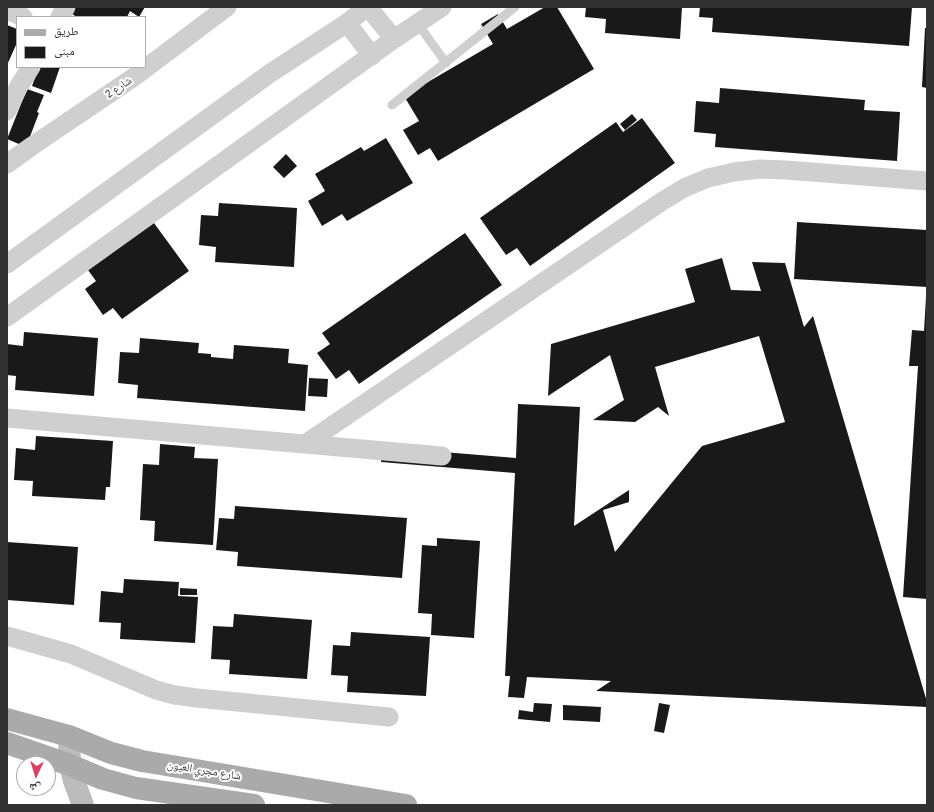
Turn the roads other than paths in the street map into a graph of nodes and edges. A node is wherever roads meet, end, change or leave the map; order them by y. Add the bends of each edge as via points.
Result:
1 (66, 7) edge
2 (227, 7) edge
3 (368, 7) edge
4 (442, 7) edge
5 (515, 7) edge
6 (7, 10) edge
7 (20, 16) edge
8 (61, 16) edge
9 (347, 22) junction
10 (418, 24) junction
11 (394, 39) junction
12 (372, 56) junction
13 (446, 63) junction
14 (30, 68) edge
15 (146, 68) edge
16 (146, 68) edge
17 (13, 83) edge
18 (392, 105) dead end
19 (7, 111) edge
20 (9, 161) edge
21 (927, 181) edge
22 (7, 264) edge
23 (7, 317) edge
24 (7, 418) edge
25 (305, 444) junction
26 (442, 456) dead end
27 (7, 636) edge
28 (390, 717) dead end
29 (7, 719) edge
30 (69, 736) junction
31 (7, 743) edge
32 (70, 765) junction
33 (198, 797) junction
34 (83, 805) edge
35 (178, 805) edge
36 (254, 805) edge
37 (406, 805) edge

1 - 8 street
2 - 15 street, شارع 2
3 - 9 street
3 - 11 street
4 - 10 street
5 - 13 lane
6 - 7 street
9 - 12 street
9 - 22 street via 269,74
10 - 11 street
10 - 13 lane
11 - 12 street
12 - 23 street
13 - 18 lane
14 - 17 street
16 - 20 street, شارع 2
17 - 19 street
21 - 25 street via 760,169 708,178 684,188
24 - 25 street
25 - 26 street
27 - 28 street via 71,654 156,690 175,695
29 - 30 main road, شارع مجري العيون
30 - 32 street
30 - 37 main road, شارع مجري العيون via 111,753 142,761
31 - 32 main road
32 - 33 main road via 103,779 136,788
32 - 34 street
33 - 35 street
33 - 36 main road

